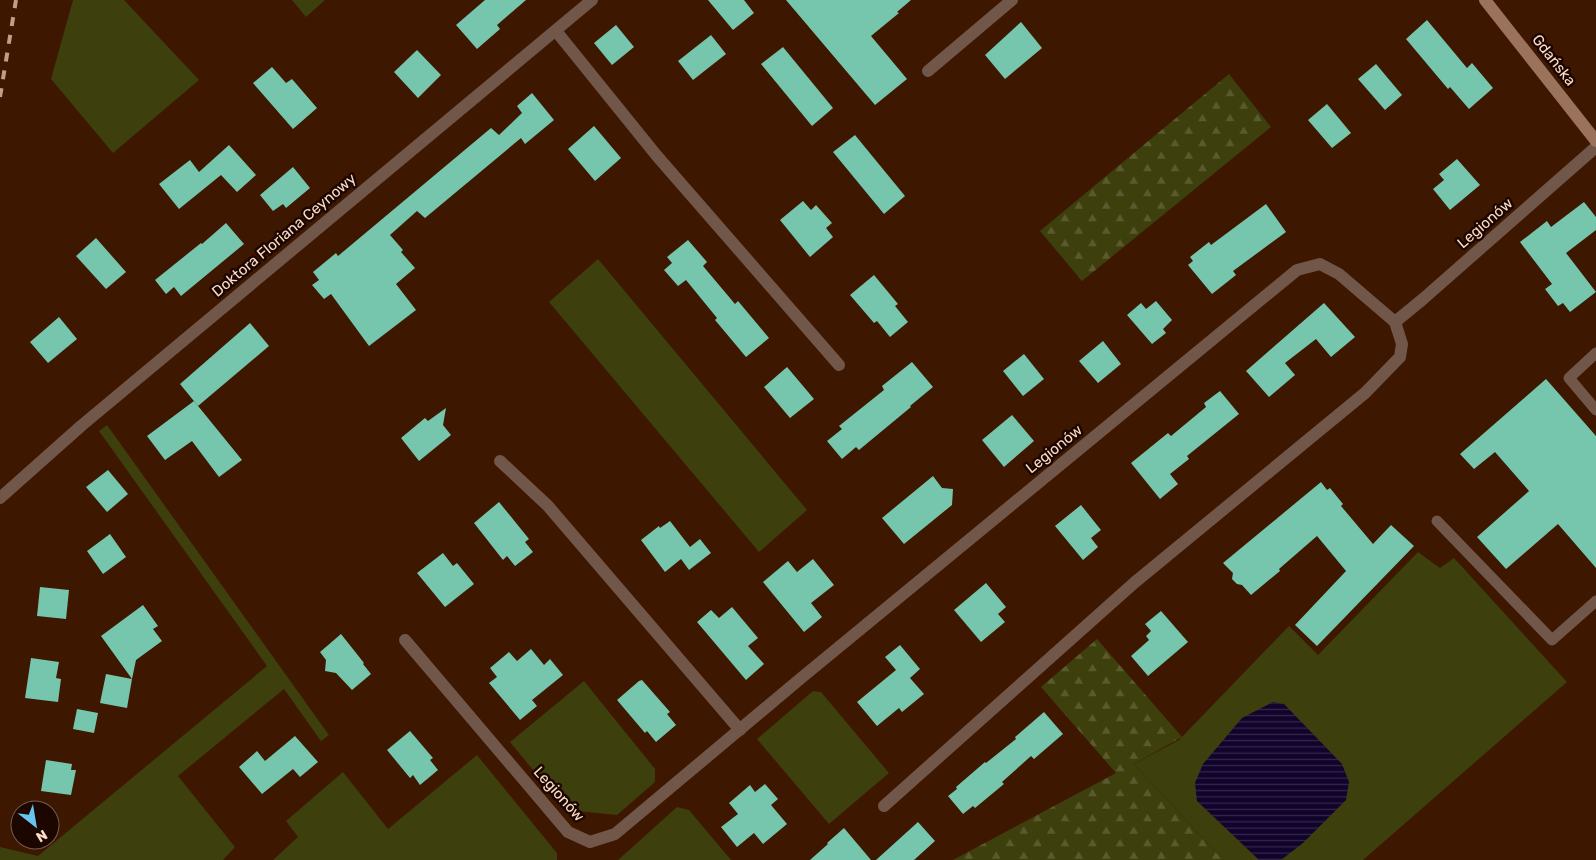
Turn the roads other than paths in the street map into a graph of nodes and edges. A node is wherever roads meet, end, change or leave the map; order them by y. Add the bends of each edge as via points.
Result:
1 (592, 0) edge
2 (1012, 0) edge
3 (1485, 0) edge
4 (556, 31) junction
5 (928, 71) dead end
6 (1596, 141) edge
7 (1596, 147) edge
8 (1395, 322) junction
9 (1596, 353) edge
10 (839, 365) dead end
11 (1596, 410) edge
12 (500, 461) dead end
13 (0, 498) edge
14 (1437, 522) dead end
15 (1596, 602) edge
16 (405, 640) dead end
17 (740, 730) junction
18 (884, 806) dead end

1 - 4 street, Doktora Floriana Ceynowy
2 - 5 street
3 - 6 main road, Gdańska
4 - 10 street via 657,156
4 - 13 street, Doktora Floriana Ceynowy via 88,420
7 - 8 street, Legionów
8 - 17 street, Legionów via 1339,274 1320,264 1297,270
8 - 18 street via 1402,344 1400,356 1365,393 1134,583
9 - 11 lane via 1569,378
12 - 17 street via 548,506
14 - 15 lane via 1552,640
16 - 17 street, Legionów via 568,832 590,842 615,834

